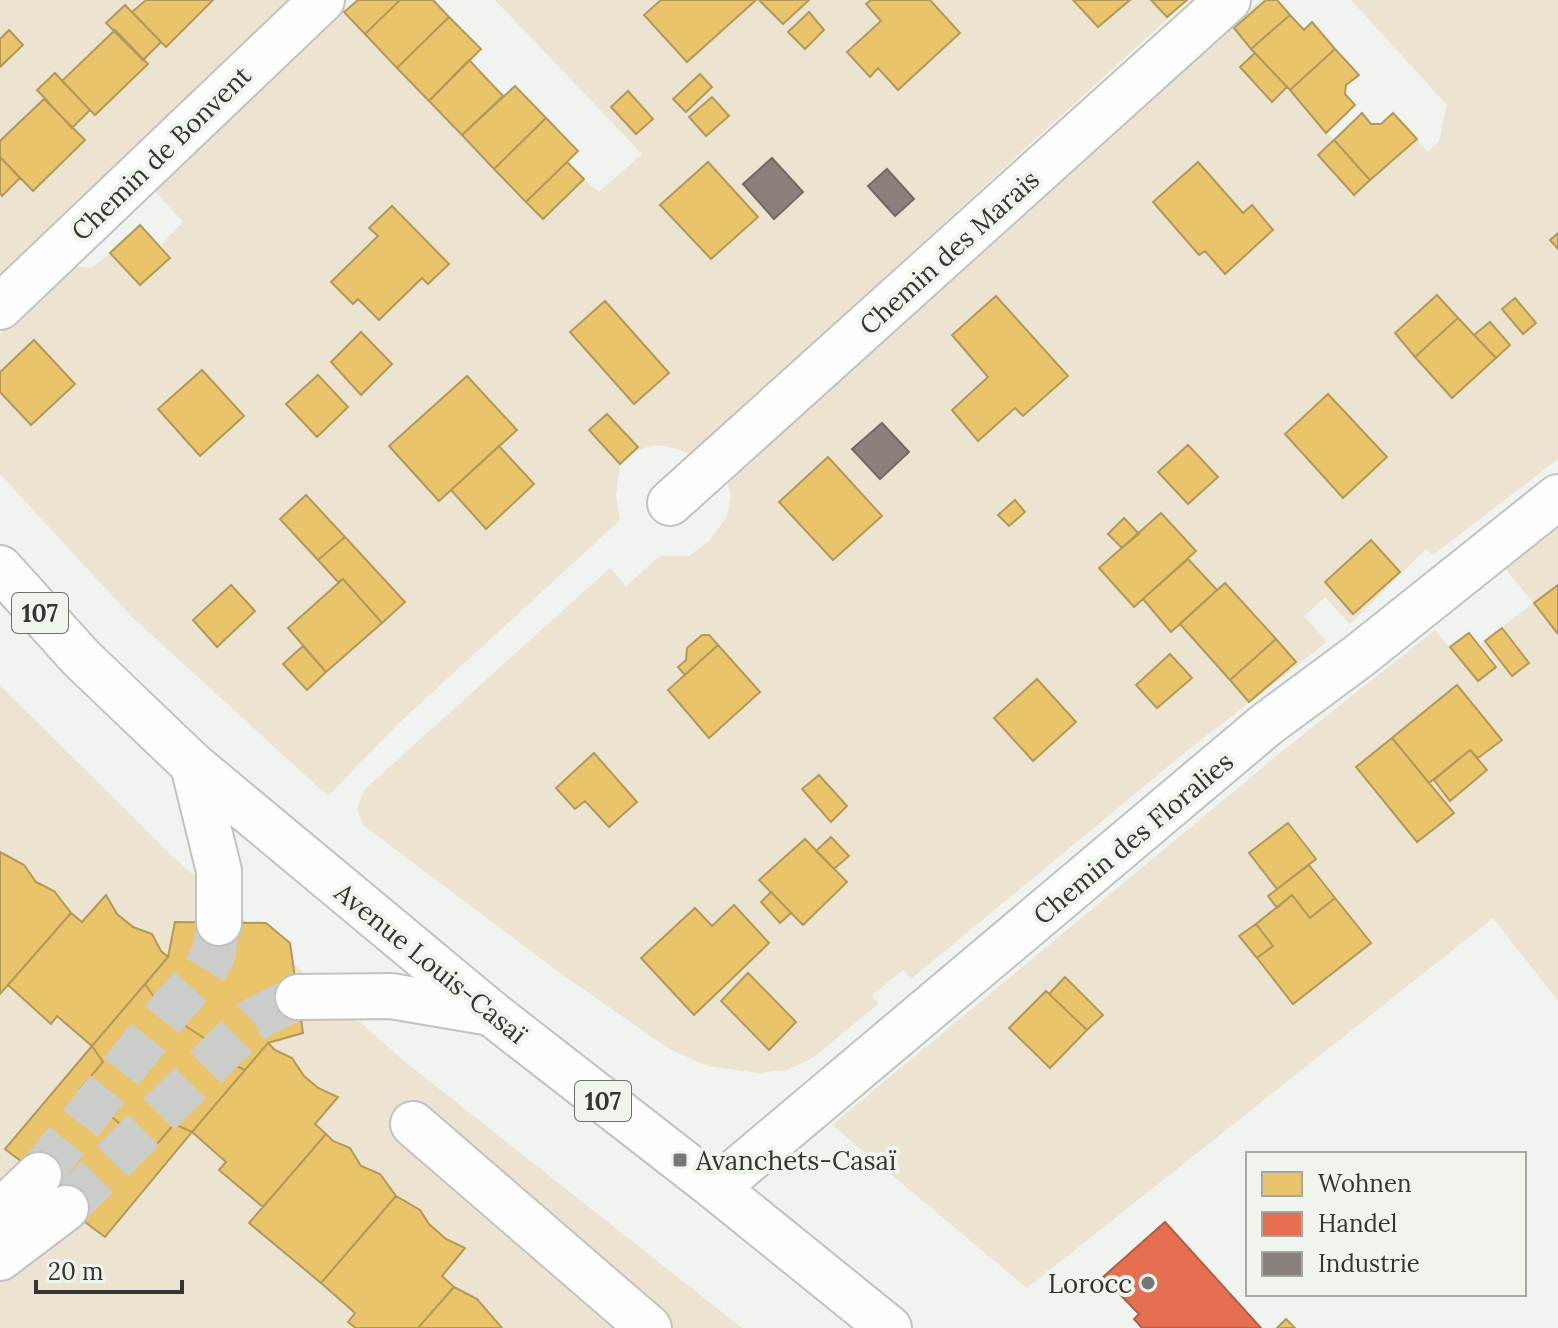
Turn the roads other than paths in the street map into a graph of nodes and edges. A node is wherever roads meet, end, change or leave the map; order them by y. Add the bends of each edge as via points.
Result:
1 (322, 0) edge
2 (1228, 0) edge
3 (0, 307) edge
4 (1558, 497) edge
5 (670, 503) dead end
6 (0, 568) edge
7 (193, 765) junction
8 (219, 923) tunnel mouth
9 (298, 997) tunnel mouth
10 (491, 1013) junction
11 (413, 1124) dead end
12 (716, 1188) junction
13 (0, 1212) edge
14 (0, 1258) edge
15 (649, 1328) edge
16 (889, 1328) edge

1 - 3 street, Chemin de Bonvent
2 - 5 street, Chemin des Marais
4 - 12 street, Chemin des Floralies via 1267,724
6 - 7 street, Avenue Louis-Casaï / 107 via 81,658
7 - 8 street via 219,871
7 - 10 street, Avenue Louis-Casaï / 107
9 - 10 street via 391,996
10 - 12 street, Avenue Louis-Casaï / 107
11 - 15 street
12 - 16 street, Avenue Louis-Casaï / 107
13 - 14 street via 52,1192

